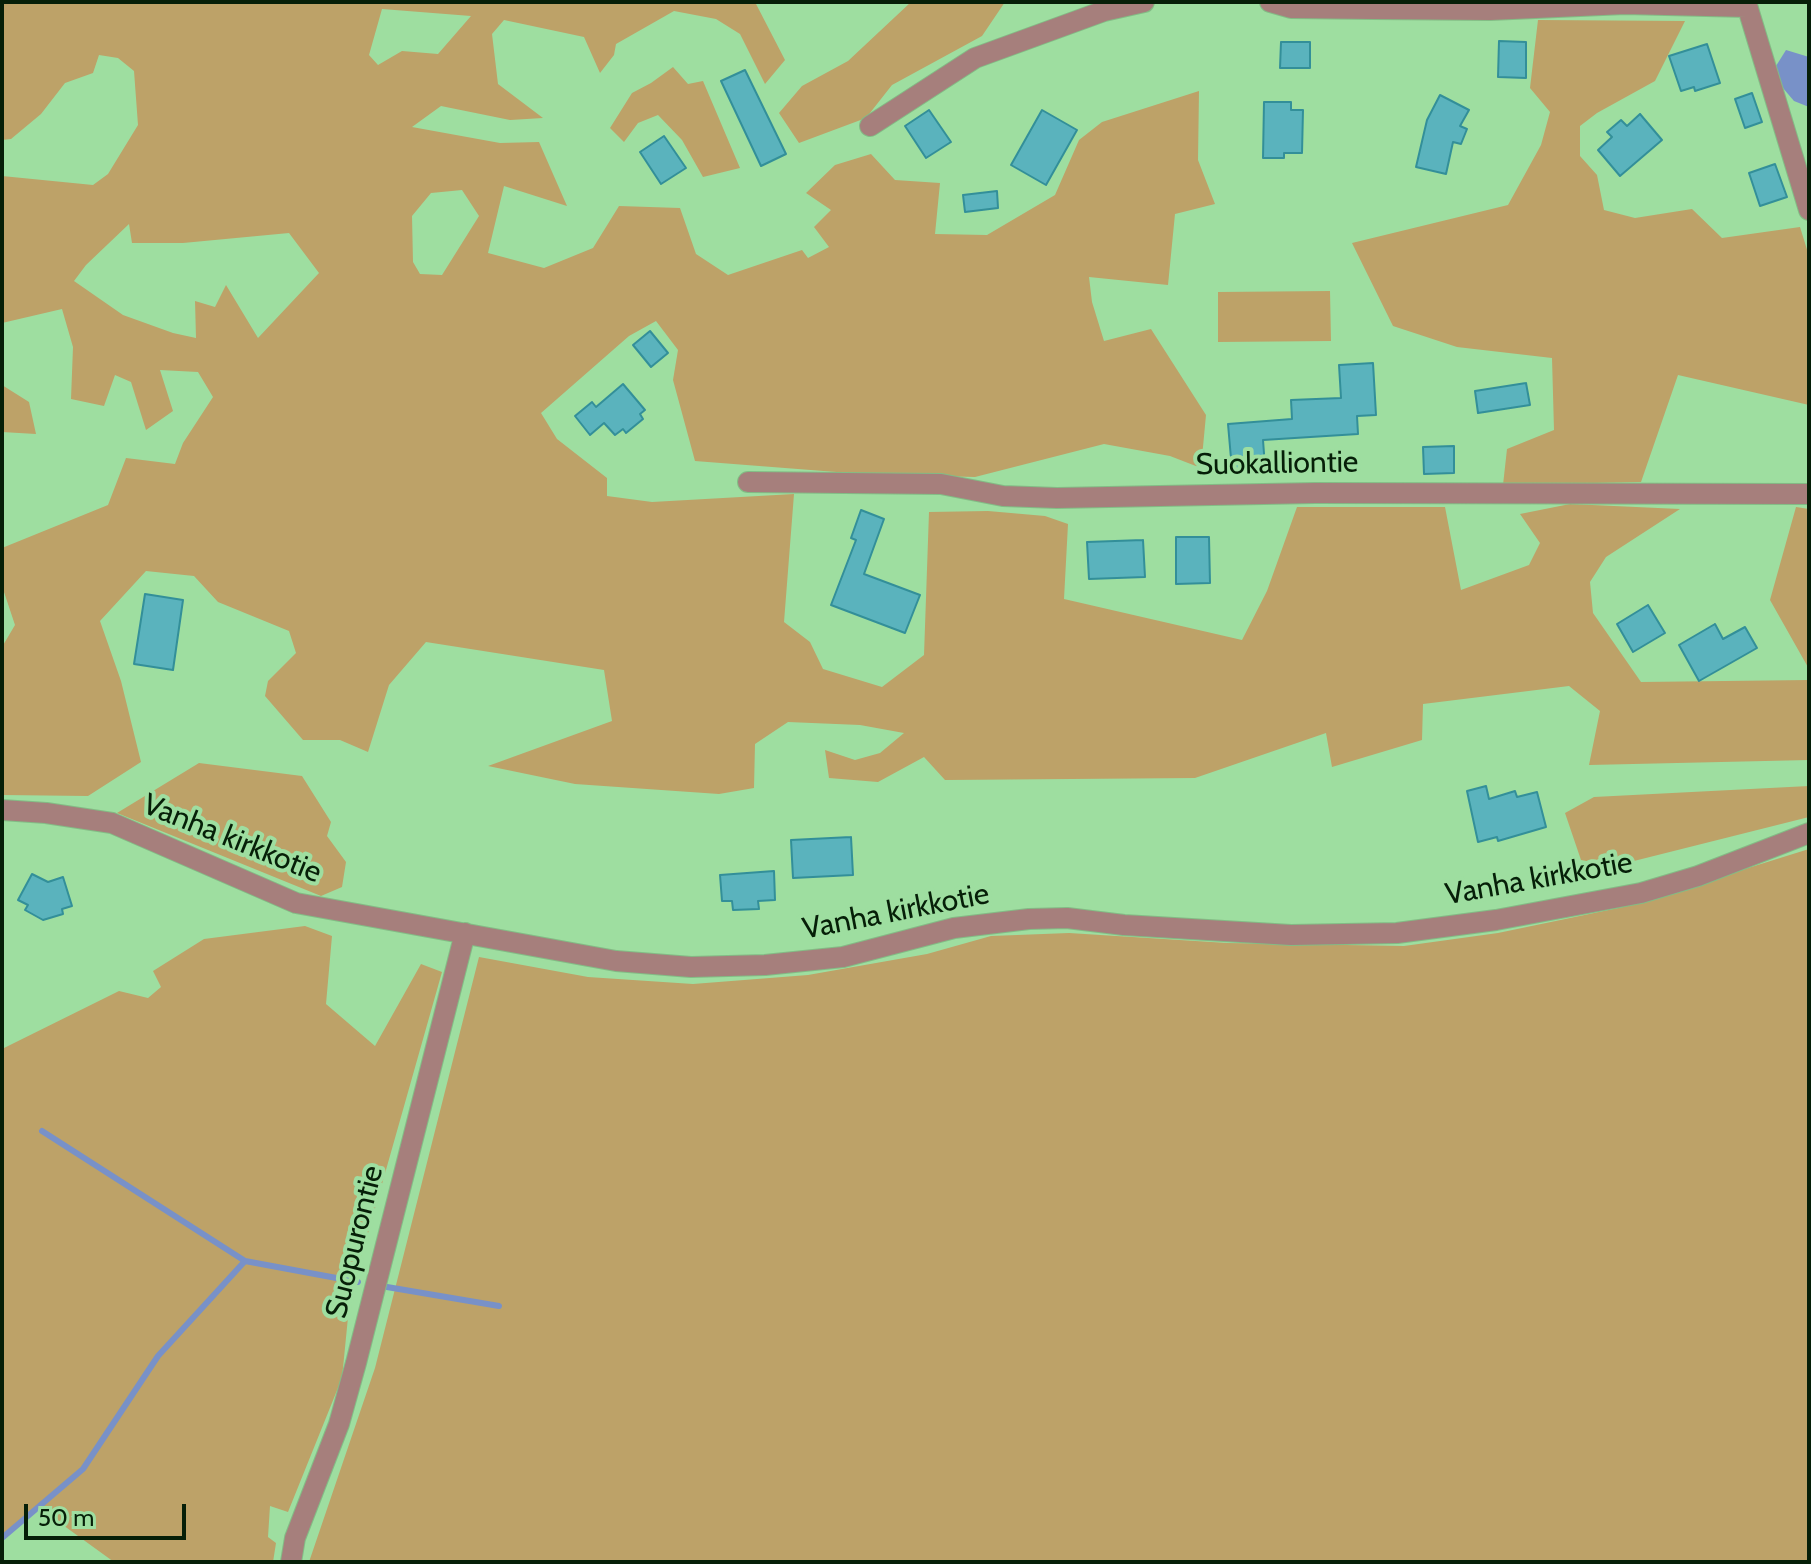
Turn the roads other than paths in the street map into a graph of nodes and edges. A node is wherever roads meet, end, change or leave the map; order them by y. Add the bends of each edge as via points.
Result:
1 (1144, 2) edge
2 (1270, 2) edge
3 (1746, 4) edge
4 (870, 126) dead end
5 (1809, 210) edge
6 (748, 482) dead end
7 (1809, 494) edge
8 (2, 810) edge
9 (1809, 833) edge
10 (465, 933) junction
11 (291, 1562) edge

1 - 4 street via 1104,11 975,58
2 - 3 street via 1291,8 1490,10
3 - 5 street
6 - 7 street, Suokalliontie via 941,484 1003,496 1057,498
8 - 10 street, Vanha kirkkotie via 112,823 296,903
9 - 10 street, Vanha kirkkotie via 1641,893 1397,933 1291,935 1029,919 954,928 843,957 691,967 616,961
10 - 11 street, Suopurontie via 356,1363

